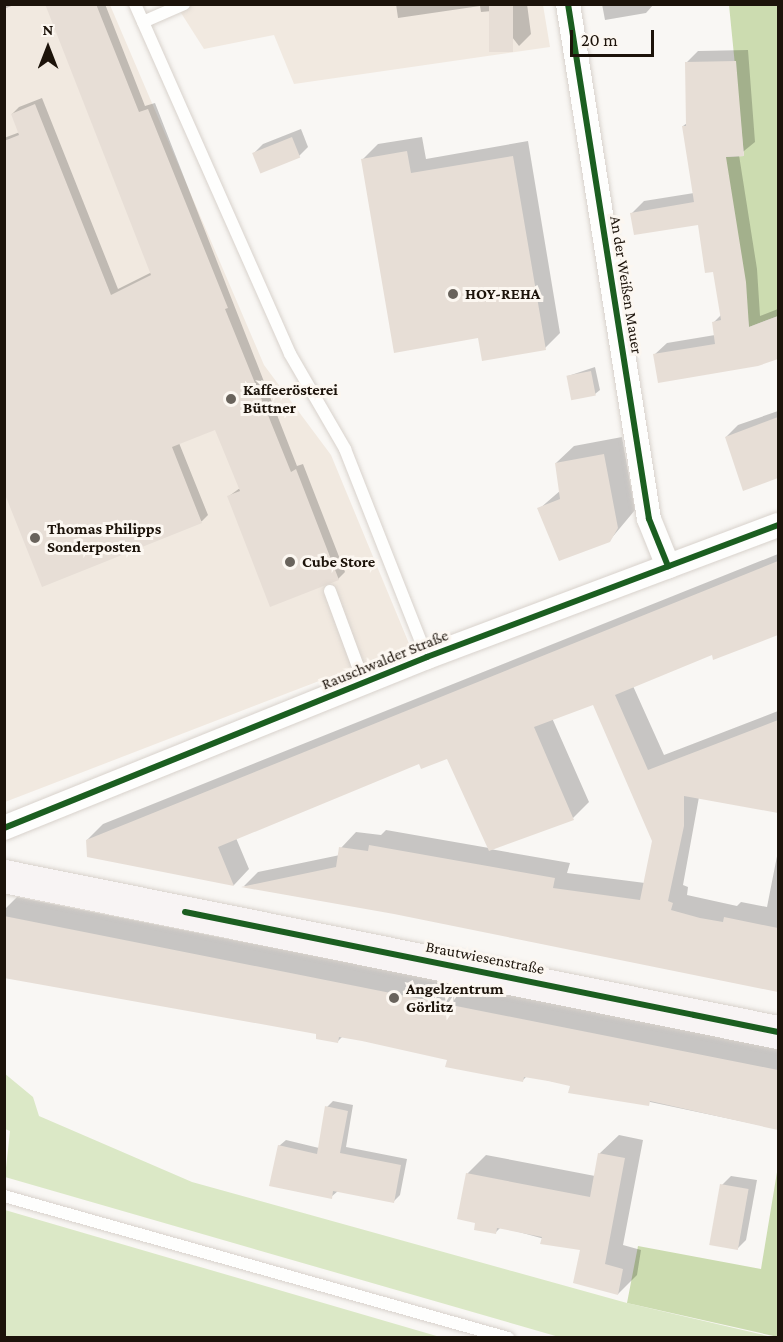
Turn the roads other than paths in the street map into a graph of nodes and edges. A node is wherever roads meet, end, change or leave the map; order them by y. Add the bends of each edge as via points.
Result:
1 (135, 4) edge
2 (184, 4) edge
3 (568, 4) edge
4 (143, 22) junction
5 (778, 525) edge
6 (668, 566) junction
7 (330, 591) dead end
8 (427, 657) junction
9 (364, 682) junction
10 (4, 828) edge
11 (4, 876) edge
12 (778, 1032) edge
13 (4, 1196) edge
14 (508, 1338) edge

1 - 4 lane
2 - 4 lane
3 - 6 street, An der Weißen Mauer via 649,519
4 - 8 lane via 290,354 345,449
5 - 6 street, Rauschwalder Straße
6 - 8 street, Rauschwalder Straße
7 - 9 lane
8 - 9 street, Rauschwalder Straße
9 - 10 street, Rauschwalder Straße
11 - 12 main road, Brautwiesenstraße
13 - 14 lane

